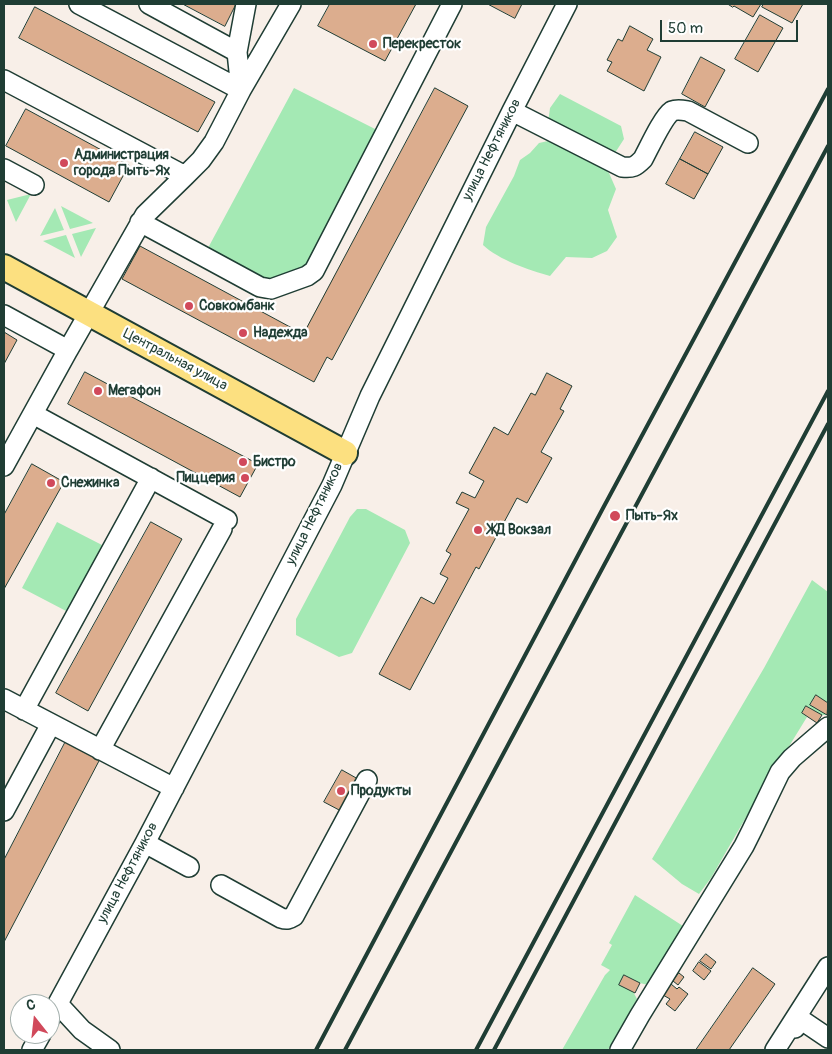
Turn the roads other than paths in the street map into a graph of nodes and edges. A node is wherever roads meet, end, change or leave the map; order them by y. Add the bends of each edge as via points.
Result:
1 (79, 4) edge
2 (149, 4) edge
3 (246, 4) edge
4 (291, 4) edge
5 (452, 4) edge
6 (567, 4) edge
7 (237, 52) junction
8 (4, 80) edge
9 (241, 90) junction
10 (512, 111) junction
11 (748, 143) dead end
12 (4, 168) edge
13 (185, 176) junction
14 (34, 185) dead end
15 (140, 222) junction
16 (4, 267) edge
17 (88, 313) junction
18 (4, 315) edge
19 (68, 350) junction
20 (33, 414) junction
21 (345, 453) junction
22 (4, 466) edge
23 (151, 478) junction
24 (4, 699) edge
25 (24, 710) junction
26 (51, 724) junction
27 (828, 727) edge
28 (100, 750) junction
29 (367, 780) dead end
30 (174, 788) junction
31 (4, 811) edge
32 (145, 844) junction
33 (189, 867) dead end
34 (221, 885) dead end
35 (826, 975) edge
36 (60, 1000) edge
37 (60, 1015) edge
38 (797, 1017) junction
39 (828, 1038) edge
40 (110, 1050) edge
41 (620, 1050) edge
42 (775, 1050) edge
43 (788, 1050) edge

1 - 9 street
2 - 7 street
3 - 7 street
4 - 9 street
5 - 15 street via 314,270 307,276 271,289 260,286
6 - 10 street, улица Нефтяников
7 - 9 street
8 - 13 street
9 - 13 street via 214,142
10 - 11 street via 622,167 631,168 638,164 666,117 680,109
10 - 21 street, улица Нефтяников via 370,396
12 - 14 street
13 - 15 street
15 - 17 street
16 - 17 main road, Центральная улица
17 - 19 street
17 - 21 main road, Центральная улица
18 - 19 street
19 - 20 street
20 - 22 street
20 - 23 street
21 - 30 street, улица Нефтяников via 332,485
23 - 25 street
23 - 28 street via 224,525
24 - 25 street
25 - 26 street
26 - 28 street
26 - 31 street
27 - 41 street via 780,772 748,838
28 - 30 street
29 - 34 street via 290,919 281,918
30 - 32 street, улица Нефтяников
32 - 33 street
32 - 36 street, улица Нефтяников
35 - 38 street
37 - 40 street
38 - 39 street
38 - 42 street
38 - 43 street

